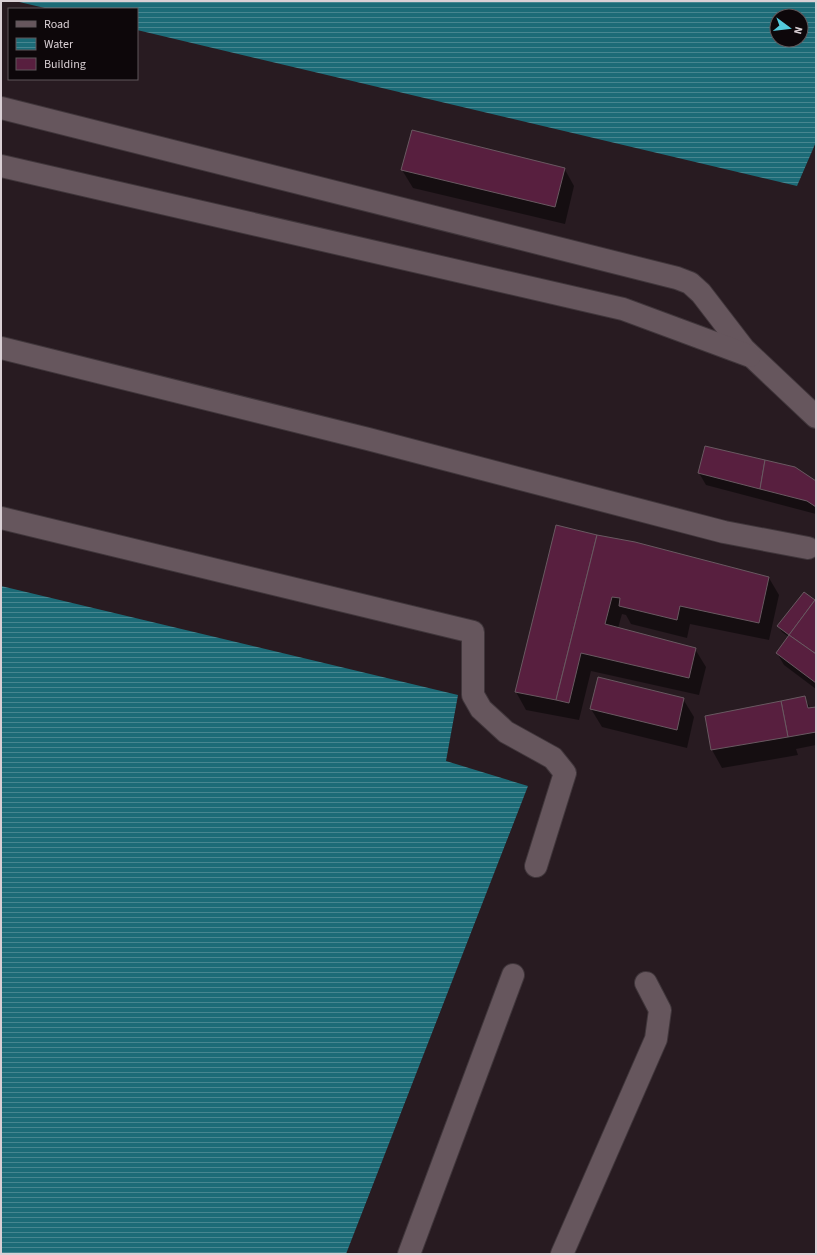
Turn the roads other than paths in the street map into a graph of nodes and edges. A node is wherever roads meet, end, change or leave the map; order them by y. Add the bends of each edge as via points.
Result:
1 (1, 108) edge
2 (1, 166) edge
3 (1, 348) edge
4 (755, 358) junction
5 (816, 417) edge
6 (1, 518) edge
7 (808, 548) dead end
8 (536, 866) dead end
9 (513, 974) dead end
10 (646, 983) dead end
11 (569, 1252) edge
12 (409, 1254) edge

1 - 4 lane via 677,278 690,283 700,293
2 - 4 lane via 623,309
3 - 7 lane via 376,441 724,532
4 - 5 lane
6 - 8 lane via 473,632 472,695 480,709 506,732 553,758 565,773
9 - 12 lane
10 - 11 lane via 660,1010 656,1039

